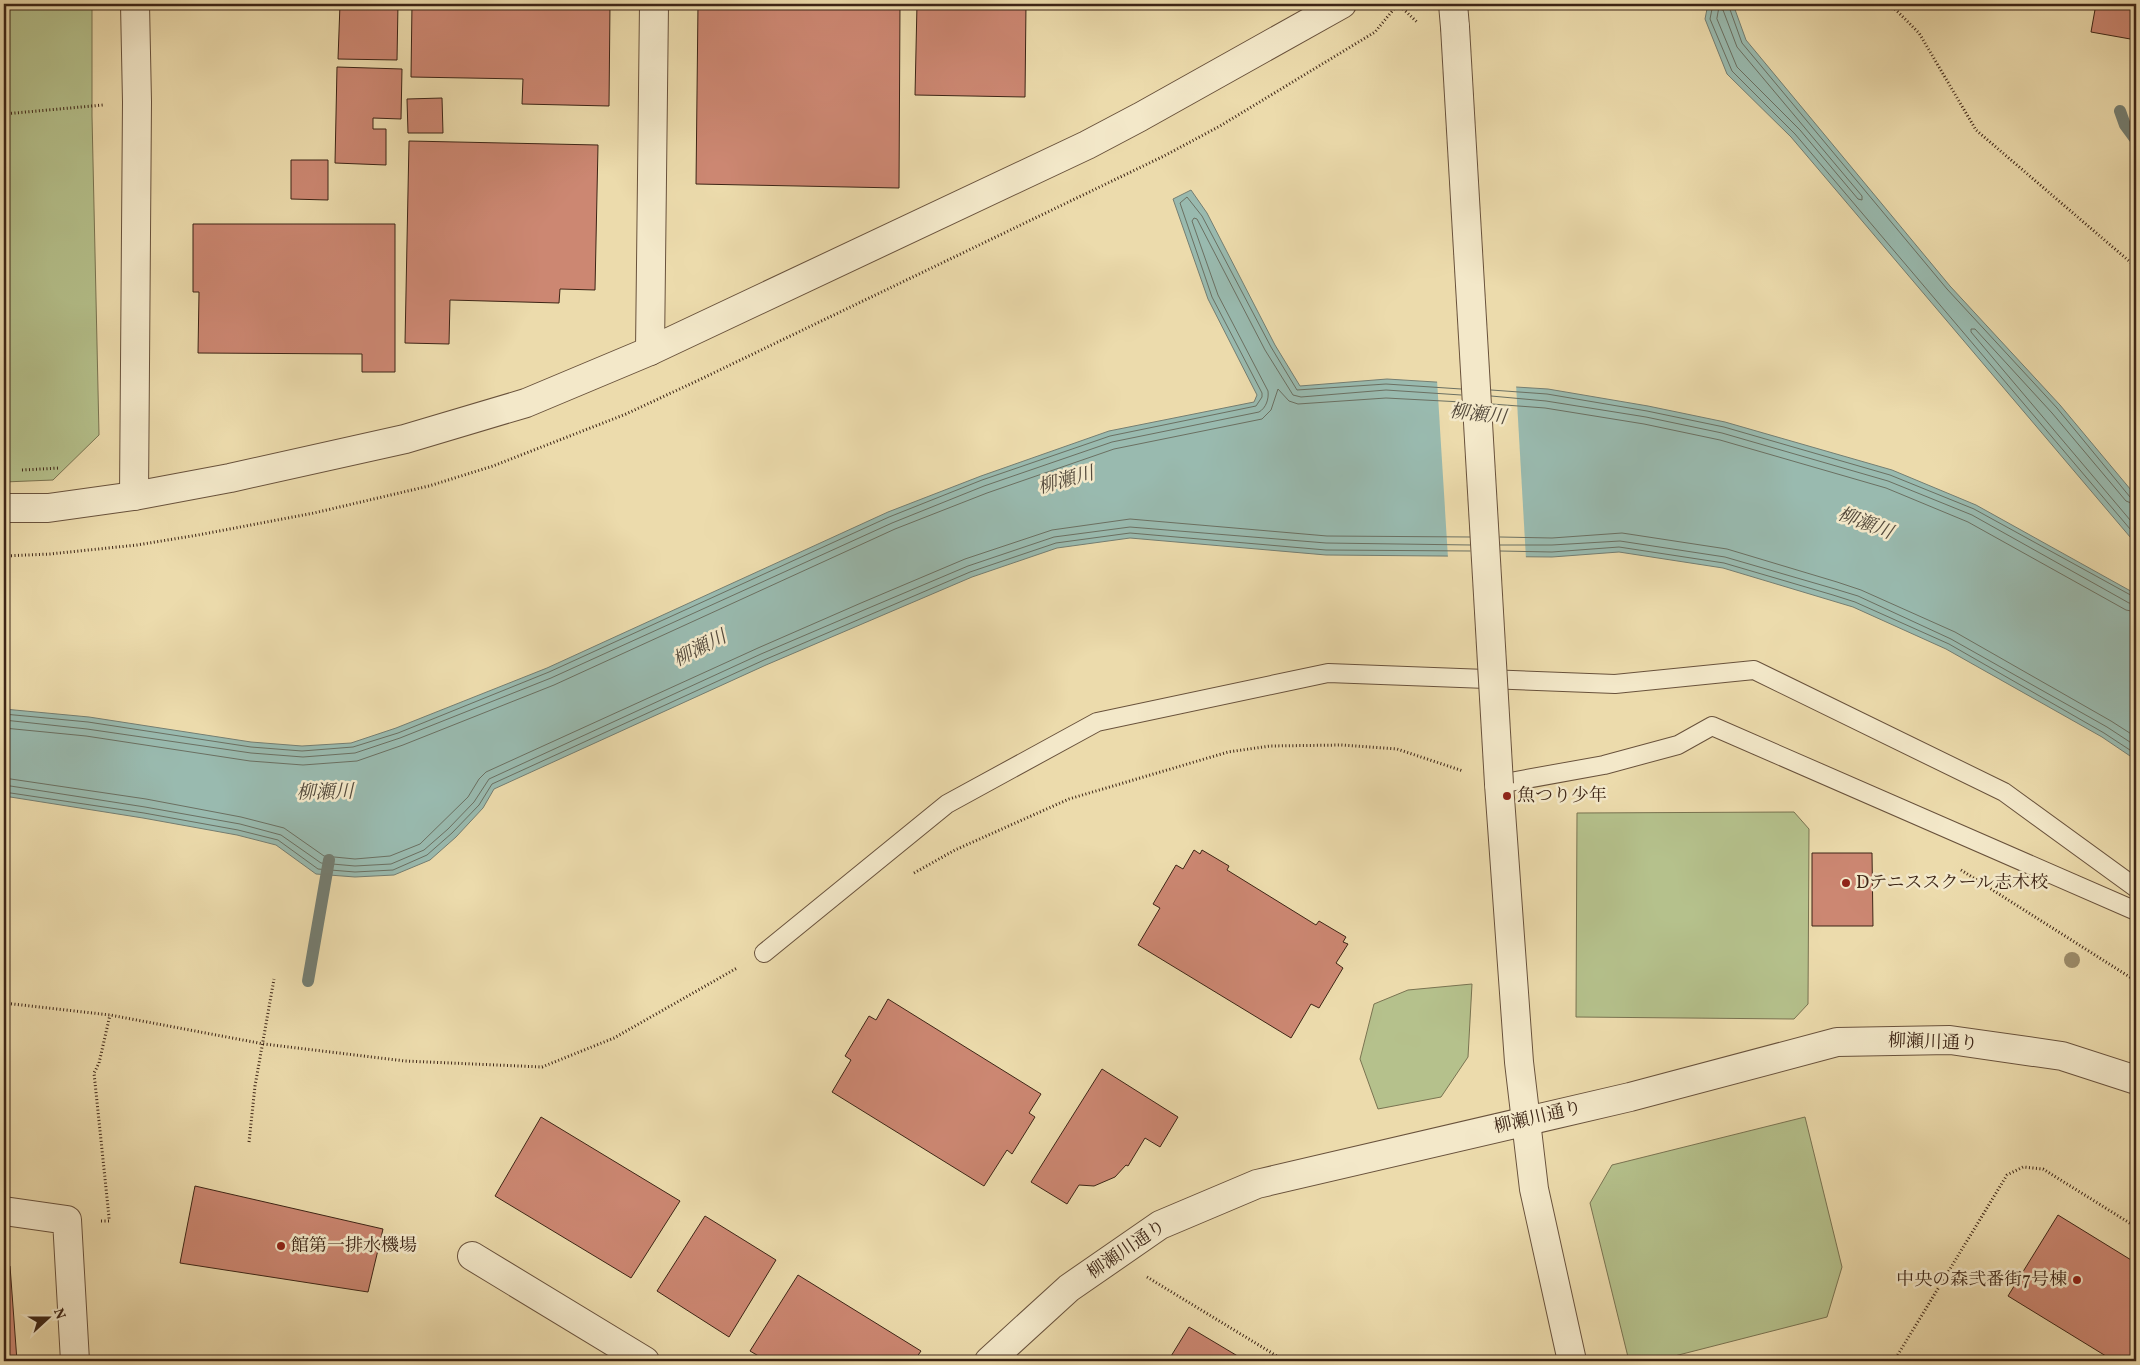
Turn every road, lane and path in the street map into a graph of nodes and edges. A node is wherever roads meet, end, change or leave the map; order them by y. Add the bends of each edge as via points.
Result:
1 (135, 4) edge
2 (654, 4) edge
3 (1342, 4) edge
4 (1398, 4) edge
5 (1890, 4) edge
6 (1454, 15) edge
7 (1421, 26) dead end
8 (136, 102) junction
9 (4, 114) edge
10 (2136, 267) edge
11 (650, 351) junction
12 (69, 468) dead end
13 (13, 470) dead end
14 (134, 496) junction
15 (4, 508) edge
16 (1499, 784) junction
17 (1953, 866) dead end
18 (2136, 888) edge
19 (2136, 911) edge
20 (764, 953) dead end
21 (274, 979) dead end
22 (2136, 980) edge
23 (110, 1015) dead end
24 (2136, 1080) edge
25 (1525, 1120) junction
26 (250, 1142) dead end
27 (4, 1211) edge
28 (67, 1220) junction
29 (2136, 1227) edge
30 (472, 1256) dead end
31 (1140, 1273) dead end
32 (75, 1361) edge
33 (646, 1361) edge
34 (989, 1361) edge
35 (1285, 1361) edge
36 (1572, 1361) edge
37 (1894, 1361) edge

1 - 8 street
2 - 11 street
3 - 11 street via 1087,145
4 - 7 path
5 - 10 path via 1919,33 1976,130
6 - 16 street, bridge
8 - 9 path
8 - 14 street
11 - 14 street via 526,403 458,425 342,454
12 - 13 path
14 - 15 street via 48,508
16 - 19 lane via 1604,765 1668,748 1712,726
16 - 25 street
17 - 22 path
18 - 20 lane via 2004,792 1754,670 1615,684 1328,673 1098,722 947,804
21 - 26 path via 255,1086
23 - 28 path via 94,1073 109,1221
24 - 25 street, 柳瀬川通り via 2062,1056 1950,1040 1837,1042 1630,1097
25 - 34 street, 柳瀬川通り via 1257,1184 1160,1225 1069,1288
25 - 36 street via 1534,1189
27 - 28 street
28 - 32 street
29 - 37 path via 2043,1169 2023,1167 2008,1175
30 - 33 street
31 - 35 path

